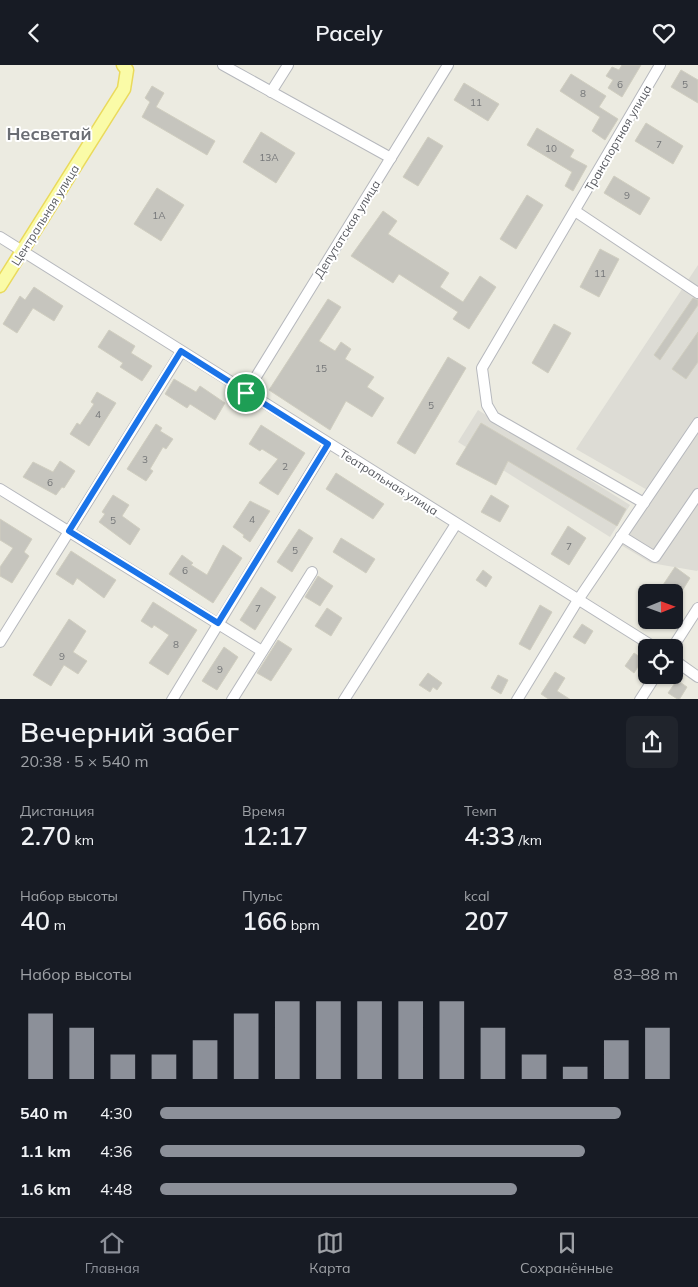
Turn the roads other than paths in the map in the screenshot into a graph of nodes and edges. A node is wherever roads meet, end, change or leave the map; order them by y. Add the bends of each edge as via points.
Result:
1 (123, 65) edge
2 (222, 65) edge
3 (288, 65) edge
4 (448, 65) edge
5 (660, 65) edge
6 (271, 92) junction
7 (391, 158) junction
8 (575, 211) junction
9 (0, 237) edge
10 (22, 251) junction
11 (0, 286) edge
12 (698, 293) edge
13 (181, 351) junction
14 (246, 393) junction
15 (698, 423) edge
16 (328, 444) junction
17 (0, 489) edge
18 (698, 494) edge
19 (644, 503) junction
20 (456, 524) junction
21 (69, 531) junction
22 (621, 536) junction
23 (312, 572) dead end
24 (578, 600) junction
25 (698, 608) edge
26 (218, 623) junction
27 (641, 639) edge
28 (678, 639) edge
29 (0, 642) edge
30 (262, 651) junction
31 (683, 666) edge
32 (698, 677) edge
33 (650, 684) edge
34 (172, 699) edge
35 (232, 699) edge
36 (344, 699) edge
37 (517, 699) edge
38 (640, 699) edge

1 - 10 main road, Центральная улица via 127,70 124,89
2 - 6 street
3 - 6 street
4 - 7 street, Депутатская улица
5 - 8 street, Транспортная улица
6 - 7 street
7 - 14 street, Депутатская улица
8 - 12 street
8 - 19 street, Транспортная улица via 482,368 487,405 494,417
9 - 10 street, Театральная улица
10 - 11 main road, Центральная улица
10 - 13 street, Театральная улица
13 - 14 street, Театральная улица
13 - 21 street
14 - 16 street, Театральная улица
15 - 19 street
16 - 20 street, Театральная улица
16 - 26 street
17 - 21 street
18 - 22 street via 655,557
19 - 22 street
20 - 24 street, Театральная улица
20 - 36 street
21 - 26 street
21 - 29 street
22 - 24 street
23 - 30 street
24 - 27 street, Театральная улица
24 - 37 street
25 - 28 street
26 - 30 street
26 - 34 street
30 - 35 street
31 - 32 street
33 - 38 street

